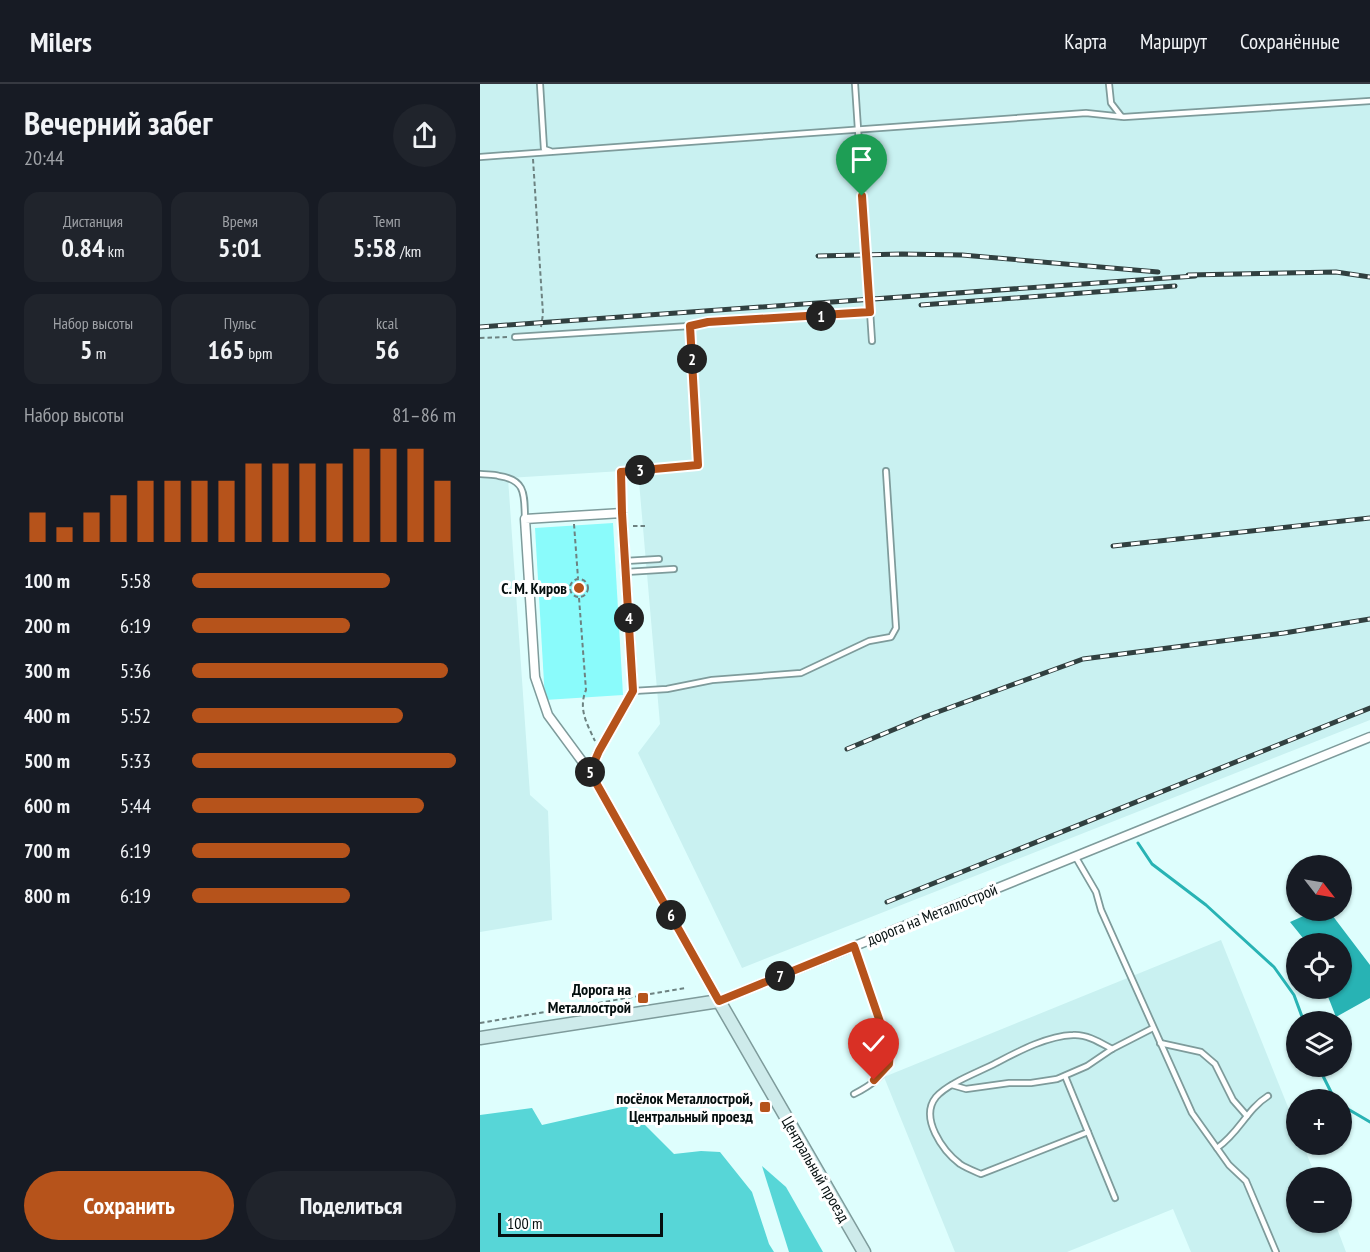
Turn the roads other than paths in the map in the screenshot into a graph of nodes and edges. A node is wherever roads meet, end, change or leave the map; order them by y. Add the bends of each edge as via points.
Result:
1 (540, 84) edge
2 (855, 84) edge
3 (1109, 84) edge
4 (1370, 101) edge
5 (1121, 116) junction
6 (858, 130) junction
7 (552, 152) junction
8 (480, 158) edge
9 (870, 312) junction
10 (690, 326) junction
11 (515, 337) road end
12 (872, 341) dead end
13 (886, 471) dead end
14 (480, 474) edge
15 (622, 513) junction
16 (525, 519) junction
17 (659, 559) dead end
18 (625, 561) junction
19 (674, 569) dead end
20 (626, 572) junction
21 (633, 691) junction
22 (1370, 737) edge
23 (590, 772) junction
24 (1075, 856) junction
25 (854, 946) junction
26 (719, 1001) junction
27 (1153, 1028) junction
28 (480, 1038) edge
29 (1160, 1043) junction
30 (1112, 1049) junction
31 (1065, 1076) junction
32 (952, 1085) junction
33 (854, 1094) dead end
34 (1268, 1096) dead end
35 (1247, 1116) junction
36 (1088, 1132) junction
37 (1217, 1148) junction
38 (1115, 1198) dead end
39 (864, 1252) edge
40 (1276, 1252) edge

1 - 7 lane via 544,148
2 - 6 lane
3 - 5 lane via 1111,102
4 - 5 lane
5 - 6 lane via 1086,113
6 - 7 lane
6 - 9 lane
7 - 8 lane
9 - 10 lane
9 - 12 lane
10 - 11 lane
10 - 15 lane via 698,465 621,472
13 - 21 lane via 896,628 891,637 869,641 801,673
14 - 16 lane via 518,483 524,491
15 - 16 street
15 - 18 street
16 - 23 street, Центральный проезд via 535,676 548,715
17 - 18 lane
18 - 20 street
19 - 20 lane
20 - 21 street
21 - 23 street
22 - 24 street, дорога на Металлострой
23 - 26 street, Центральный проезд
24 - 25 street, дорога на Металлострой
24 - 27 lane via 1096,892
25 - 26 street, дорога на Металлострой
25 - 33 lane via 890,1051 884,1070
26 - 28 street, дорога на Металлострой
26 - 39 street, Центральный проезд
27 - 29 lane
27 - 30 lane
29 - 35 lane via 1201,1052 1215,1064 1233,1100
29 - 37 lane via 1192,1113
30 - 31 lane
30 - 32 lane via 1075,1034 1023,1050
31 - 32 lane via 966,1089
31 - 36 lane
32 - 36 lane via 930,1107 931,1120 941,1143 961,1164 981,1174
34 - 35 lane
35 - 37 lane via 1238,1130
36 - 38 lane
37 - 40 lane via 1246,1181

